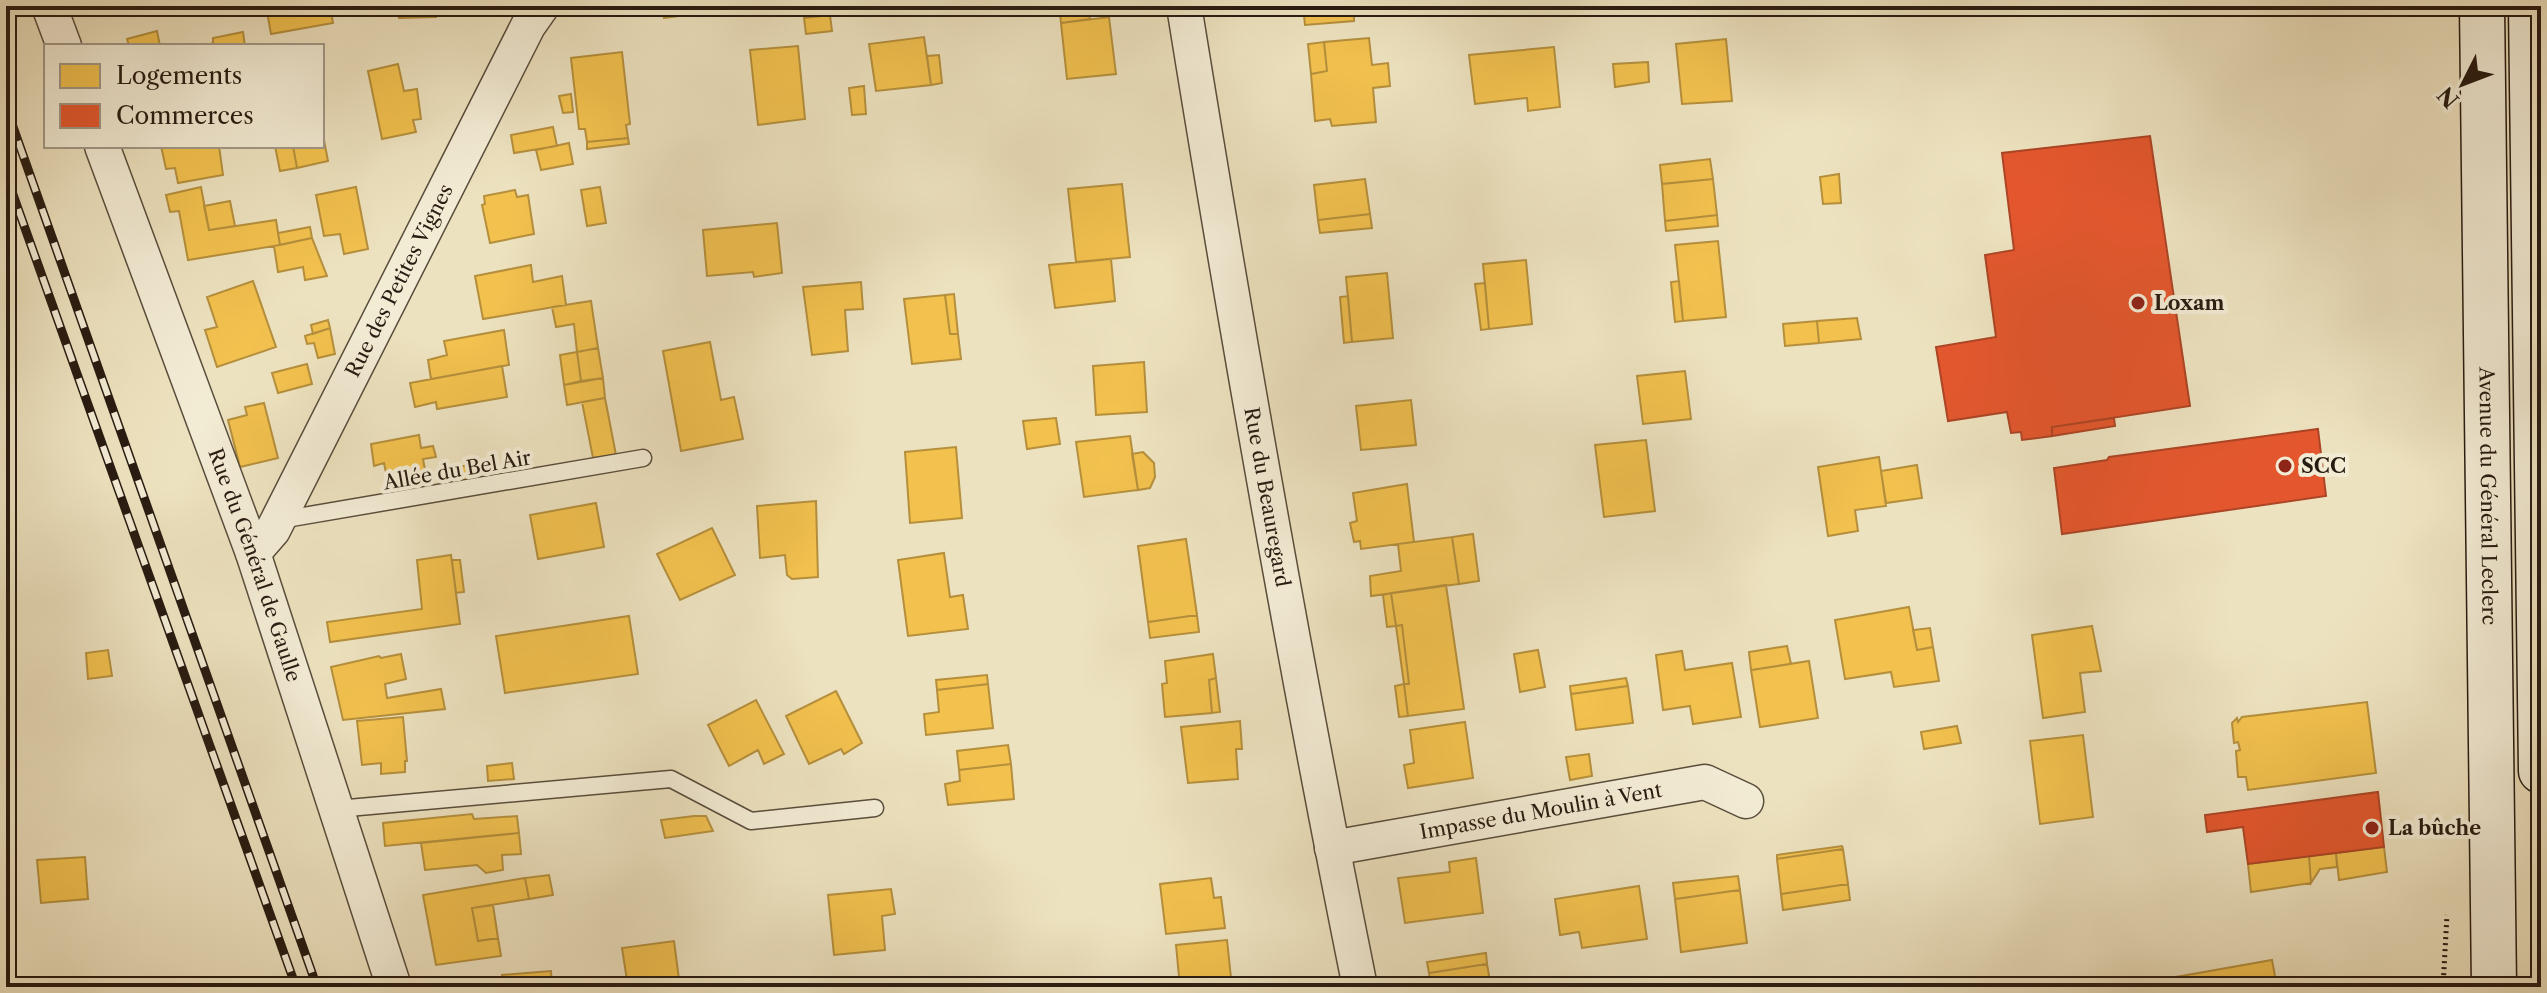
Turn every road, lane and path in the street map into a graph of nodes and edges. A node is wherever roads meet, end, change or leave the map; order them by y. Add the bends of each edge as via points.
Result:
1 (49, 6) edge
2 (542, 6) edge
3 (1184, 6) edge
4 (2482, 6) edge
5 (2531, 6) edge
6 (63, 44) edge
7 (103, 148) edge
8 (643, 458) dead end
9 (278, 520) junction
10 (253, 553) junction
11 (2541, 771) edge
12 (1746, 801) dead end
13 (875, 808) dead end
14 (337, 809) junction
15 (1332, 848) junction
16 (394, 987) edge
17 (1360, 987) edge
18 (2494, 987) edge

1 - 6 street
2 - 9 street, Rue des Petites Vignes via 520,40
3 - 15 street, Rue du Beauregard
4 - 18 main road, Avenue du Général Leclerc
5 - 11 main road
7 - 10 street, Rue du Général de Gaulle
8 - 9 lane, Allée du Bel Air
9 - 10 street, Rue des Petites Vignes
10 - 14 street, Rue du Général de Gaulle
12 - 15 street, Impasse du Moulin à Vent via 1705,782
13 - 14 lane via 751,821 671,779
14 - 16 street, Rue du Général de Gaulle
15 - 17 street, Rue du Beauregard

